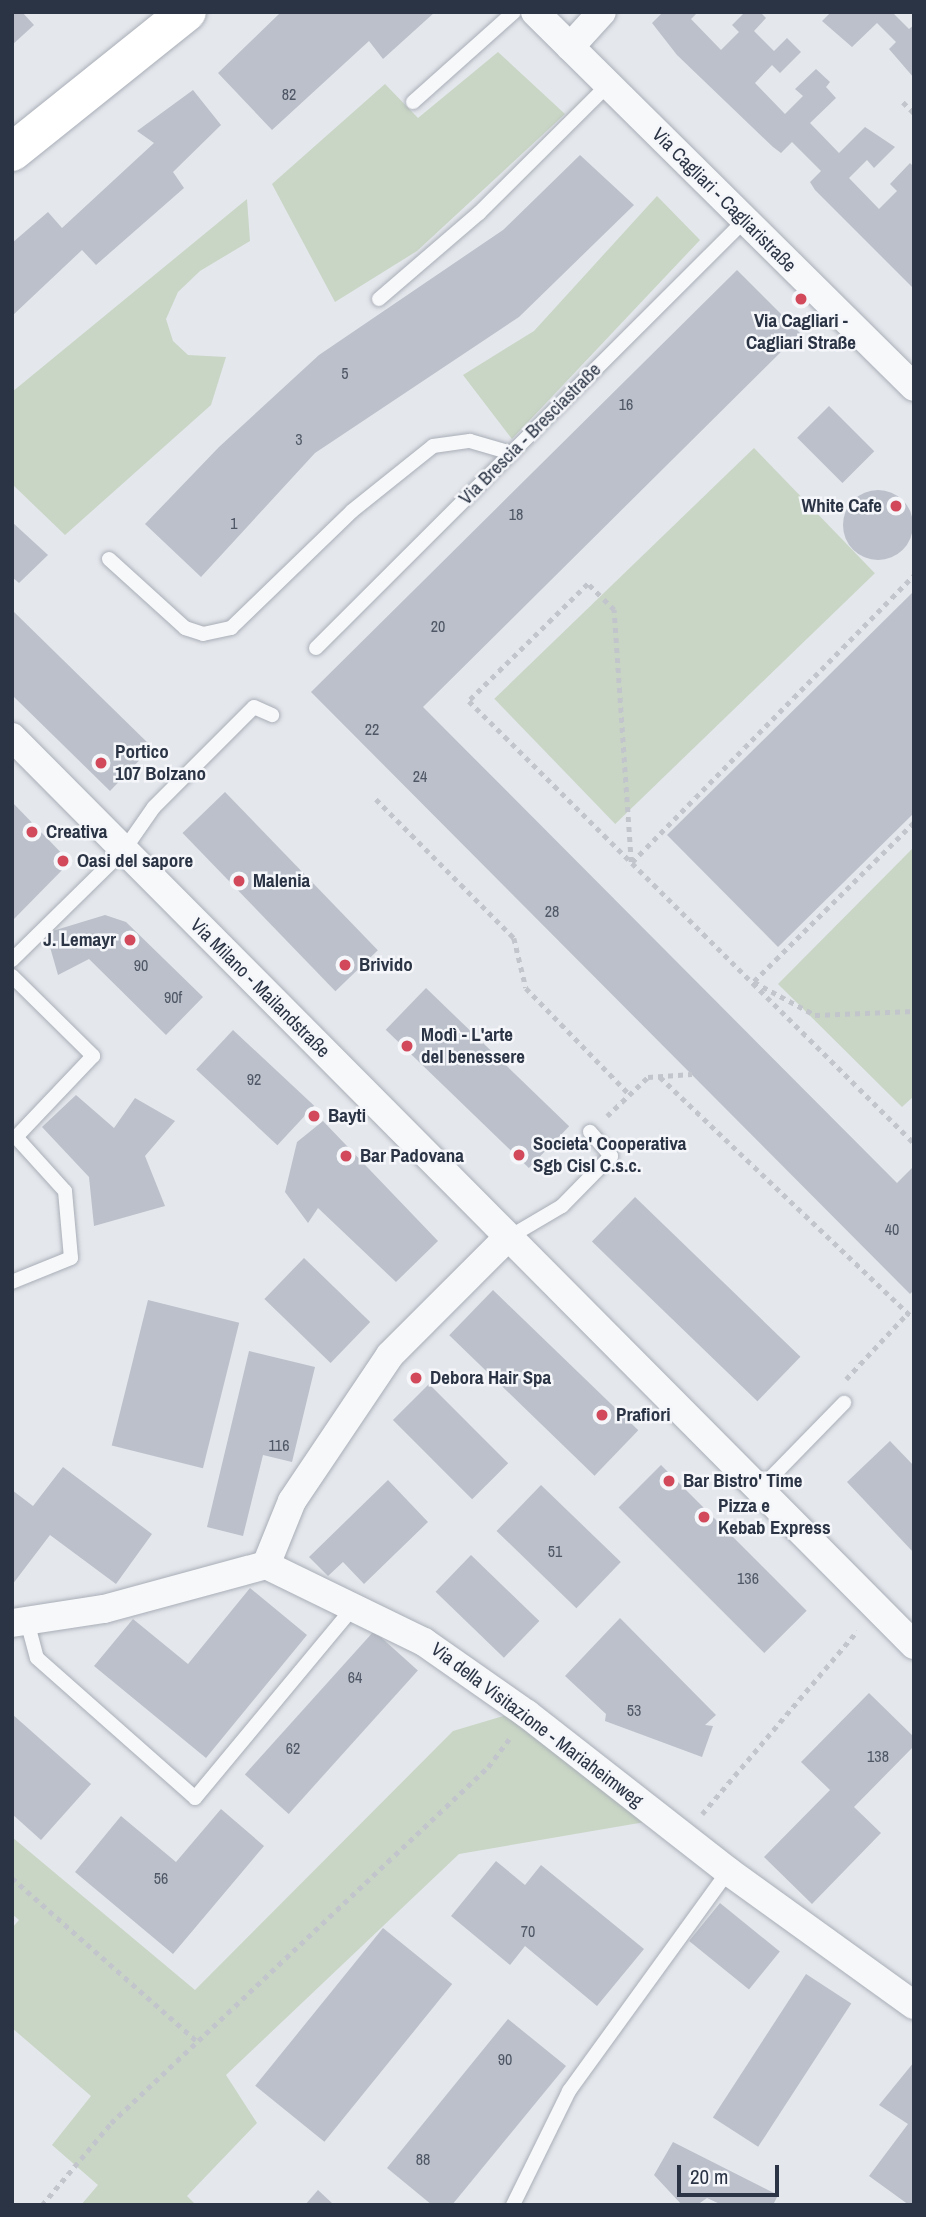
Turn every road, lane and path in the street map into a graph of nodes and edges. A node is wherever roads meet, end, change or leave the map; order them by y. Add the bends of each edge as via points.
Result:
1 (187, 12) edge
2 (514, 12) edge
3 (535, 12) edge
4 (602, 12) edge
5 (570, 47) junction
6 (608, 85) junction
7 (413, 102) dead end
8 (903, 102) dead end
9 (914, 113) edge
10 (12, 152) edge
11 (744, 220) junction
12 (379, 299) dead end
13 (914, 387) edge
14 (511, 453) junction
15 (109, 559) dead end
16 (914, 575) edge
17 (316, 648) dead end
18 (272, 715) dead end
19 (12, 737) edge
20 (376, 799) dead end
21 (914, 823) edge
22 (124, 850) junction
23 (631, 862) junction
24 (12, 960) edge
25 (12, 976) edge
26 (754, 982) junction
27 (914, 1011) edge
28 (692, 1074) dead end
29 (660, 1077) junction
30 (629, 1095) junction
31 (590, 1132) joint
32 (914, 1141) edge
33 (506, 1239) junction
34 (12, 1282) edge
35 (905, 1316) junction
36 (914, 1319) edge
37 (844, 1403) joint
38 (759, 1490) junction
39 (265, 1565) junction
40 (353, 1608) junction
41 (877, 1608) junction
42 (20, 1622) edge
43 (914, 1645) edge
44 (527, 1714) junction
45 (684, 1836) junction
46 (728, 1871) junction
47 (12, 1878) edge
48 (914, 2005) edge
49 (197, 2041) junction
50 (42, 2205) edge
51 (513, 2205) edge

1 - 10 street
2 - 7 lane
3 - 5 street, Via Cagliari - Cagliaristraße
4 - 5 street
5 - 6 street, Via Cagliari - Cagliaristraße
6 - 11 street, Via Cagliari - Cagliaristraße
6 - 12 lane via 479,212
8 - 9 path
11 - 13 street, Via Cagliari - Cagliaristraße
11 - 14 lane, Via Brescia - Bresciastraße
14 - 15 lane via 470,441 433,446 352,511 230,628 203,634 185,628
14 - 17 lane, Via Brescia - Bresciastraße
16 - 23 path
18 - 22 lane via 254,707 153,807
19 - 22 street, Via Milano - Mailandstraße
20 - 30 path via 514,938 526,988
21 - 26 path
22 - 24 lane
22 - 33 street, Via Milano - Mailandstraße
23 - 23 path via 614,610 587,584 469,701
23 - 26 path
25 - 34 lane via 93,1056 16,1137 65,1191 71,1258
26 - 27 path via 815,1014
26 - 32 path
28 - 29 path
29 - 30 path via 648,1077
29 - 35 path
30 - 31 path
31 - 33 lane via 611,1156 562,1206
33 - 38 street, Via Milano - Mailandstraße
33 - 39 street via 390,1355 292,1501
35 - 36 path
35 - 37 path via 844,1382
37 - 38 lane
38 - 41 street, Via Milano - Mailandstraße
39 - 40 street, Via della Visitazione - Mariaheimweg
39 - 42 street via 104,1609
40 - 42 lane via 195,1798 37,1658
40 - 44 street, Via della Visitazione - Mariaheimweg via 424,1642
41 - 43 street, Via Milano - Mailandstraße
41 - 45 path
44 - 45 street, Via della Visitazione - Mariaheimweg
44 - 49 path via 488,1767
45 - 46 street, Via della Visitazione - Mariaheimweg
46 - 48 street, Via della Visitazione - Mariaheimweg
46 - 51 lane via 569,2091
47 - 49 path
49 - 50 path via 111,2123

